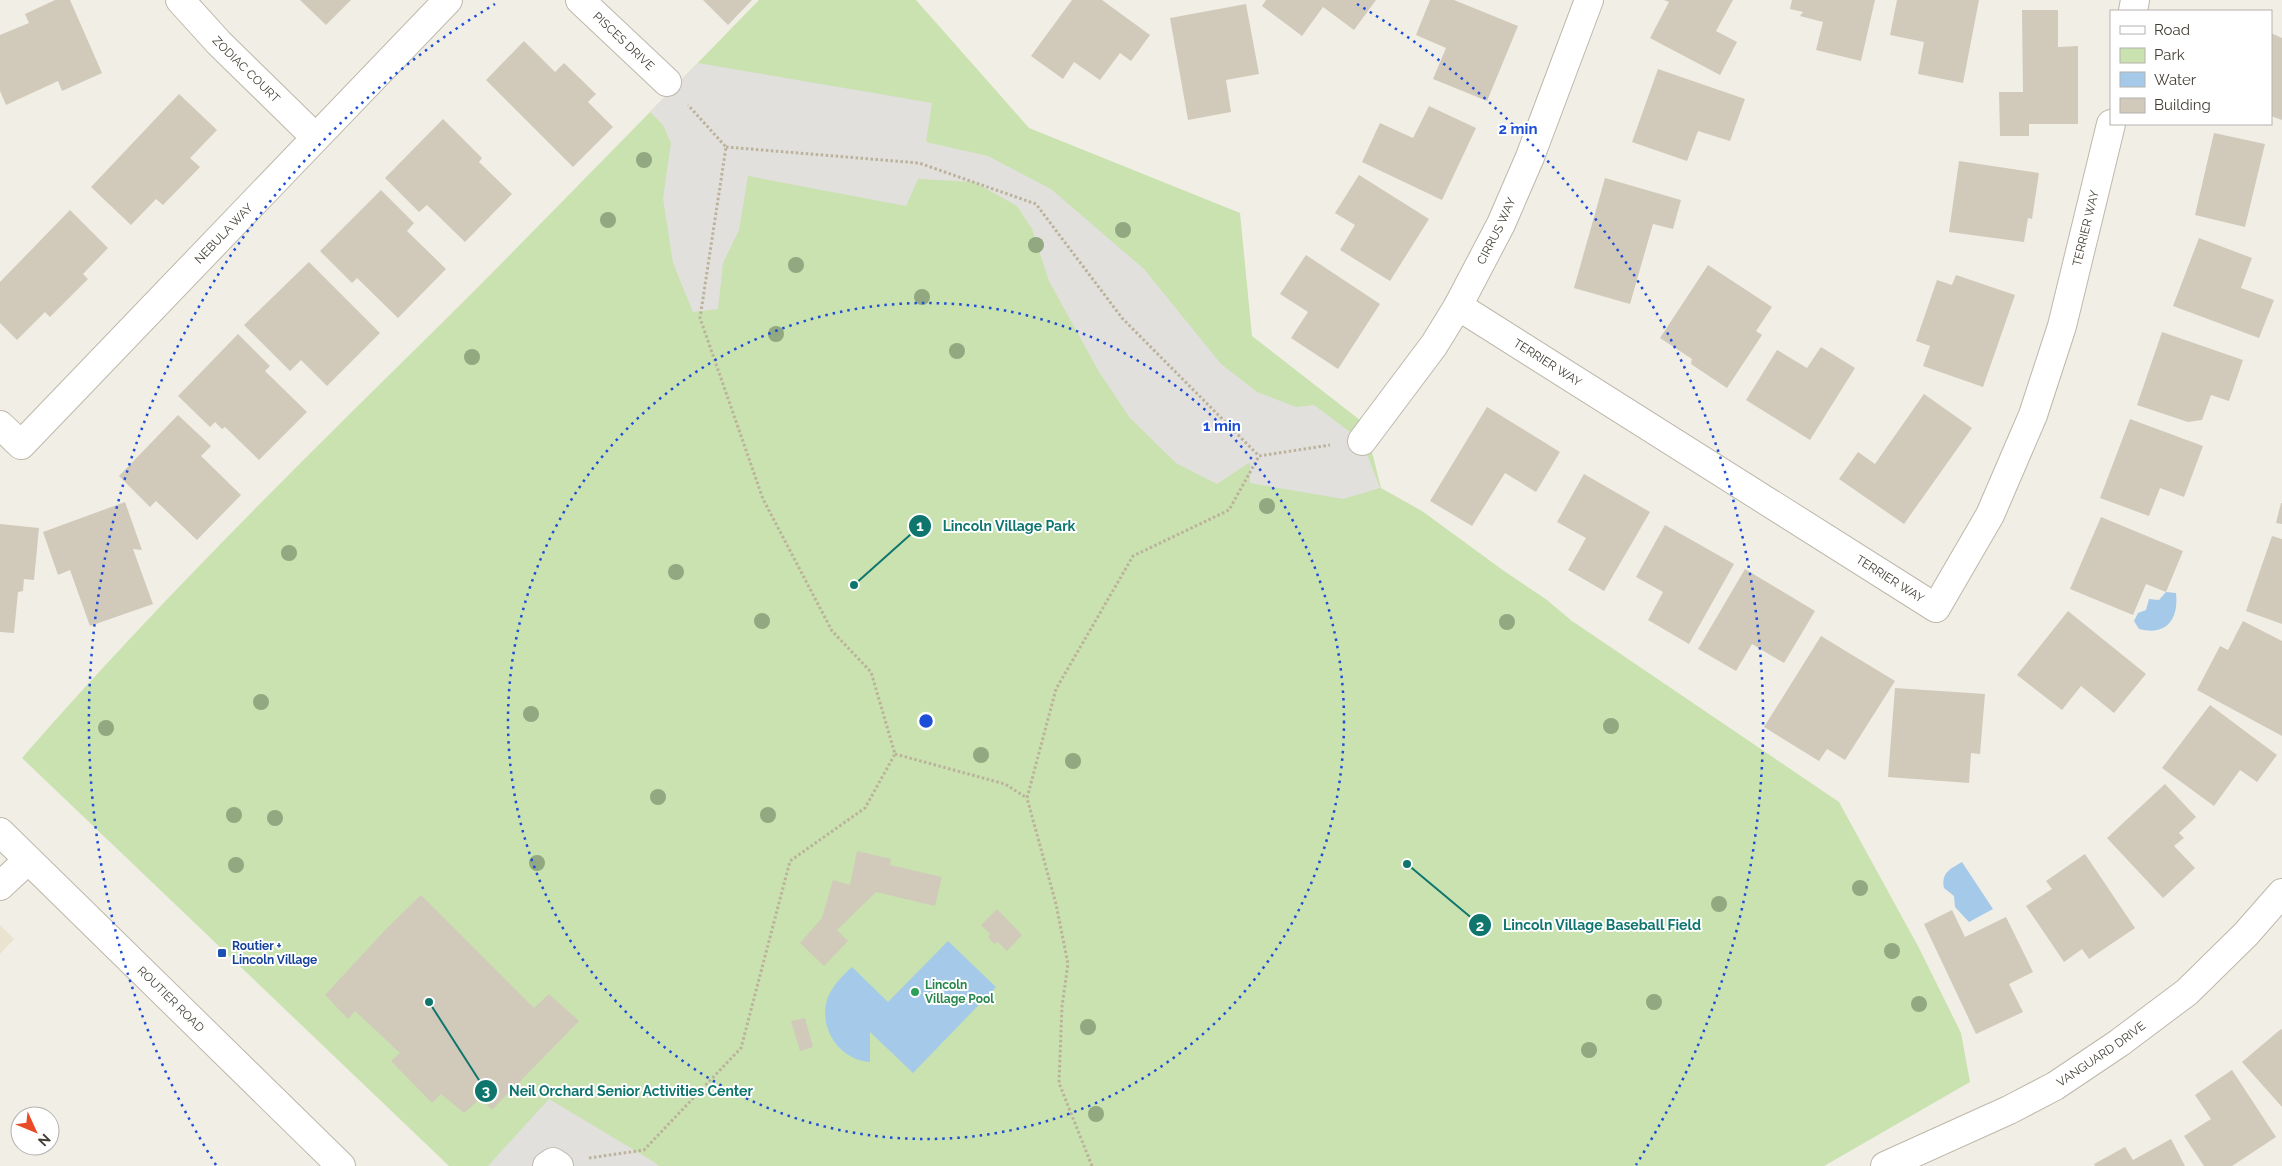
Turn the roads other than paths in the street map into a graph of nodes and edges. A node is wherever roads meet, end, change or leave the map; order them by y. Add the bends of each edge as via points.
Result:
1 (180, 0) edge
2 (448, 0) edge
3 (580, 0) edge
4 (1589, 0) edge
5 (667, 82) road end
6 (2111, 125) edge
7 (315, 137) junction
8 (1458, 306) junction
9 (0, 425) edge
10 (1362, 441) road end
11 (0, 832) edge
12 (28, 860) junction
13 (0, 886) edge
14 (2282, 893) edge
15 (340, 1166) edge
16 (1885, 1166) edge

1 - 7 street, ZODIAC COURT
2 - 7 street, NEBULA WAY
3 - 5 street, PISCES DRIVE
4 - 8 street, CIRRUS WAY via 1530,157 1501,224
6 - 8 street, TERRIER WAY via 2062,326 2033,415 1990,514 1936,608
7 - 9 street, NEBULA WAY via 21,445
8 - 10 street, CIRRUS WAY via 1434,345
11 - 12 street, ROUTIER ROAD
12 - 13 street
12 - 15 street, ROUTIER ROAD
14 - 16 street, VANGUARD DRIVE via 2187,992 2119,1043 2055,1086

